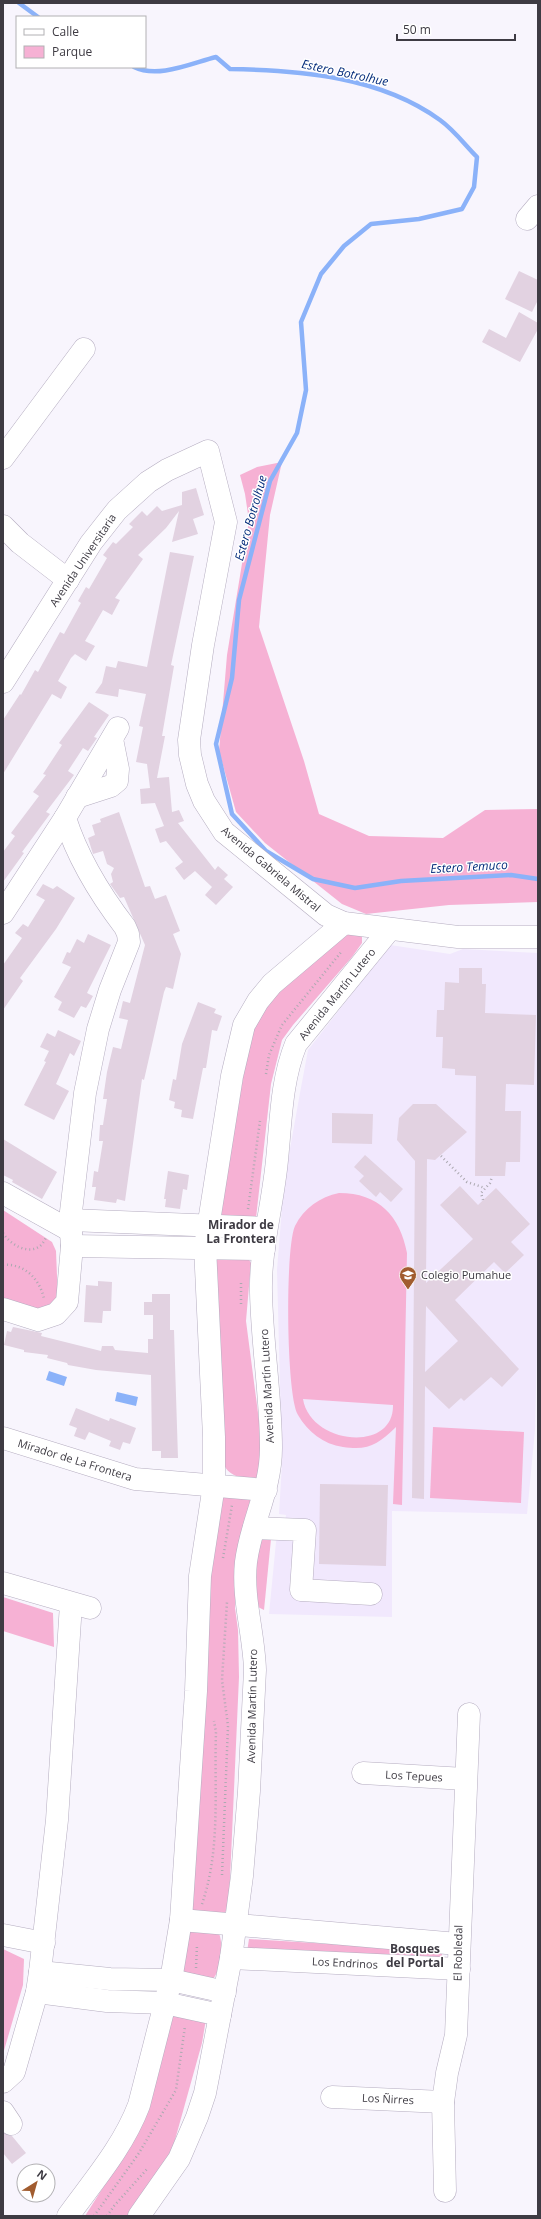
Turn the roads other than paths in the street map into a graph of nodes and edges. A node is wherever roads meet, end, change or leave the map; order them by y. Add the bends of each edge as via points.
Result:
1 (84, 349) dead end
2 (208, 451) joint
3 (3, 458) edge
4 (3, 526) edge
5 (68, 580) junction
6 (3, 682) edge
7 (115, 734) dead end
8 (65, 818) junction
9 (3, 913) edge
10 (344, 923) junction
11 (390, 929) junction
12 (538, 937) edge
13 (3, 1193) edge
14 (208, 1224) junction
15 (266, 1228) junction
16 (67, 1230) junction
17 (205, 1247) junction
18 (264, 1249) junction
19 (3, 1309) edge
20 (3, 1438) edge
21 (214, 1485) junction
22 (266, 1490) junction
23 (254, 1528) junction
24 (3, 1583) edge
25 (371, 1594) dead end
26 (469, 1714) dead end
27 (363, 1773) dead end
28 (465, 1779) junction
29 (180, 1920) junction
30 (235, 1925) junction
31 (3, 1935) edge
32 (44, 1942) junction
33 (458, 1944) junction
34 (231, 1958) junction
35 (458, 1969) junction
36 (110, 1979) junction
37 (171, 1980) junction
38 (39, 1982) junction
39 (225, 1992) junction
40 (107, 2001) junction
41 (165, 2003) junction
42 (220, 2015) junction
43 (3, 2082) edge
44 (332, 2097) dead end
45 (443, 2102) junction
46 (445, 2191) dead end
47 (68, 2216) edge
48 (140, 2216) edge

1 - 3 street
2 - 5 street, Avenida Universitaria via 167,470 132,495 103,526
2 - 10 street, Avenida Gabriela Mistral via 226,522 190,730 193,770 204,801 224,832 300,896 326,915
4 - 5 street via 20,543
5 - 6 street, Avenida Universitaria
7 - 8 street
8 - 9 street
8 - 16 street via 72,842 87,872 124,927 129,942 98,1029 86,1093
10 - 11 street, Avenida Gabriela Mistral
10 - 14 street via 272,984 258,1000 244,1025 232,1076
11 - 12 street, Avenida Gabriela Mistral via 458,937
11 - 15 street, Avenida Martín Lutero via 296,1044 284,1084
13 - 16 street
14 - 15 street
14 - 16 street
14 - 17 street
15 - 18 street, Avenida Martín Lutero
16 - 17 street
16 - 19 street via 67,1302 56,1314 38,1320
17 - 18 street
17 - 21 street
18 - 22 street, Avenida Martín Lutero via 261,1291 271,1449
20 - 21 street, Mirador de La Frontera via 135,1480
21 - 22 street, Mirador de La Frontera
21 - 29 street via 200,1576 196,1691
22 - 23 street, Avenida Martín Lutero
23 - 25 street via 305,1530 301,1590
23 - 30 street, Avenida Martín Lutero via 245,1577 255,1653 253,1712 242,1876
24 - 32 street via 81,1606
26 - 28 street, El Robledal
27 - 28 street, Los Tepues
28 - 33 street, El Robledal
29 - 30 street
29 - 37 street
30 - 33 street
30 - 34 street, Avenida Martín Lutero
31 - 32 street
32 - 38 street
33 - 35 street, El Robledal
34 - 35 street, Los Endrinos
34 - 39 street, Avenida Martín Lutero
35 - 45 street, El Robledal via 456,2035
36 - 37 street
36 - 38 street
36 - 40 street
37 - 39 street
37 - 41 street
38 - 40 street
38 - 43 street via 14,2072
39 - 42 street, Avenida Martín Lutero
40 - 41 street
41 - 42 street
41 - 47 street via 139,2105 132,2122 118,2148
42 - 48 street, Avenida Martín Lutero via 197,2117 177,2164
44 - 45 street, Los Ñirres
45 - 46 street, El Robledal

